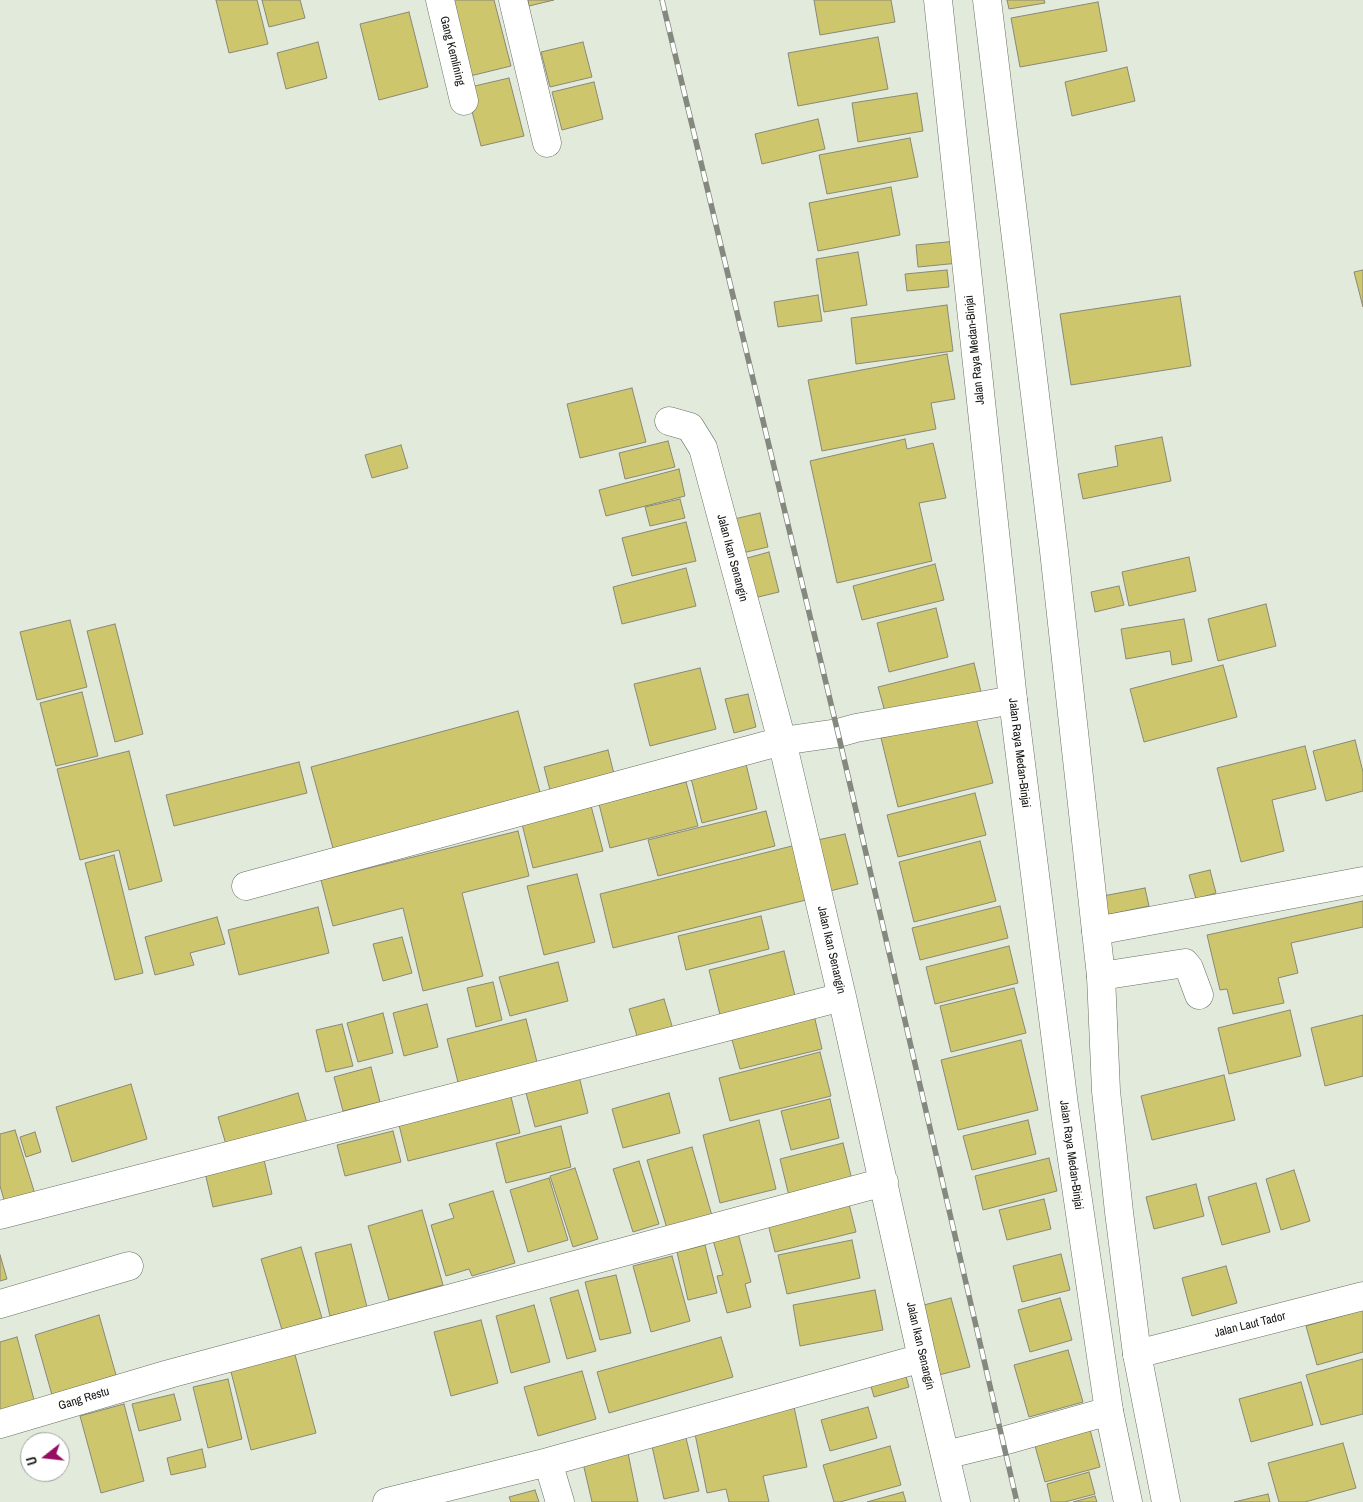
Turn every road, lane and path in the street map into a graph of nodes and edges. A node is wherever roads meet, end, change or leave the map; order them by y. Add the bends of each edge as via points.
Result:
1 (440, 0) edge
2 (513, 0) edge
3 (938, 0) edge
4 (987, 0) edge
5 (464, 101) dead end
6 (547, 143) dead end
7 (669, 421) dead end
8 (1012, 700) junction
9 (782, 741) junction
10 (1363, 881) edge
11 (246, 886) dead end
12 (1096, 931) junction
13 (1101, 976) junction
14 (1198, 994) dead end
15 (842, 997) junction
16 (884, 1182) junction
17 (0, 1215) edge
18 (129, 1266) dead end
19 (1363, 1296) edge
20 (0, 1304) edge
21 (1137, 1354) junction
22 (922, 1358) junction
23 (1109, 1411) junction
24 (0, 1424) edge
25 (945, 1455) junction
26 (548, 1462) junction
27 (388, 1502) edge
28 (560, 1502) edge
29 (956, 1502) edge
30 (1128, 1502) edge
31 (1166, 1502) edge

1 - 5 street, Gang Kemlining
2 - 6 street
3 - 8 street, Jalan Raya Medan-Binjai
4 - 12 street via 1053,542
7 - 9 street, Jalan Ikan Senangin via 690,427 703,448
8 - 9 street
8 - 23 street, Jalan Raya Medan-Binjai via 1064,1105
9 - 11 street
9 - 15 street, Jalan Ikan Senangin
10 - 12 street
12 - 13 street
13 - 14 street via 1185,963
13 - 21 street via 1106,1091
15 - 16 street, Jalan Ikan Senangin
15 - 17 street
16 - 22 street, Jalan Ikan Senangin
16 - 24 street, Gang Restu via 169,1374
18 - 20 street
19 - 21 street, Jalan Laut Tador
21 - 31 street
22 - 25 street, Jalan Ikan Senangin
22 - 26 street
23 - 25 street
23 - 30 street, Jalan Raya Medan-Binjai
25 - 29 street, Jalan Ikan Senangin
26 - 27 street
26 - 28 street

